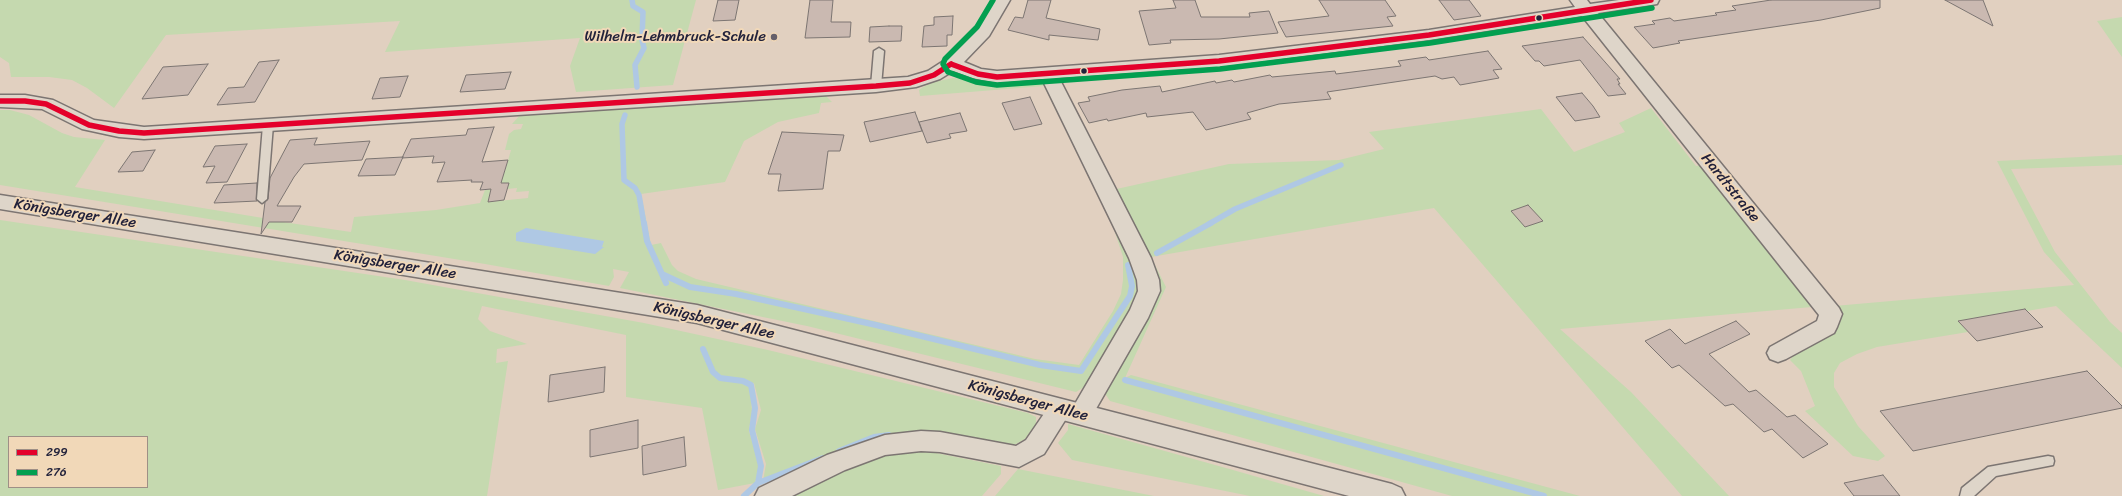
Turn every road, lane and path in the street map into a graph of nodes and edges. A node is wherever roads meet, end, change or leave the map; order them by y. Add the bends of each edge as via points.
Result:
1 (1002, 0) edge
2 (1651, 0) edge
3 (1581, 5) edge
4 (879, 51) dead end
5 (951, 64) junction
6 (1048, 74) junction
7 (876, 86) junction
8 (0, 101) edge
9 (268, 125) junction
10 (262, 199) dead end
11 (0, 202) edge
12 (1778, 353) dead end
13 (1070, 412) junction
14 (2048, 461) dead end
15 (768, 496) edge
16 (1392, 496) edge
17 (1967, 496) edge

1 - 5 street via 983,32
2 - 3 street
3 - 6 street via 1429,35 1219,61
3 - 12 street, Hardtstraße via 1831,314 1826,327
4 - 7 lane
5 - 6 street via 978,74 997,77
5 - 7 street via 934,75 910,83
6 - 13 street via 1140,258 1148,280 1149,292 1140,312
7 - 9 street
8 - 9 street via 46,104 89,125 119,131 144,133
9 - 10 lane
11 - 13 main road, Königsberger Allee via 698,314
13 - 15 street via 1035,447 1019,457 940,442 921,441 885,445 836,462
13 - 16 main road, Königsberger Allee
14 - 17 lane via 1993,471 1967,492

